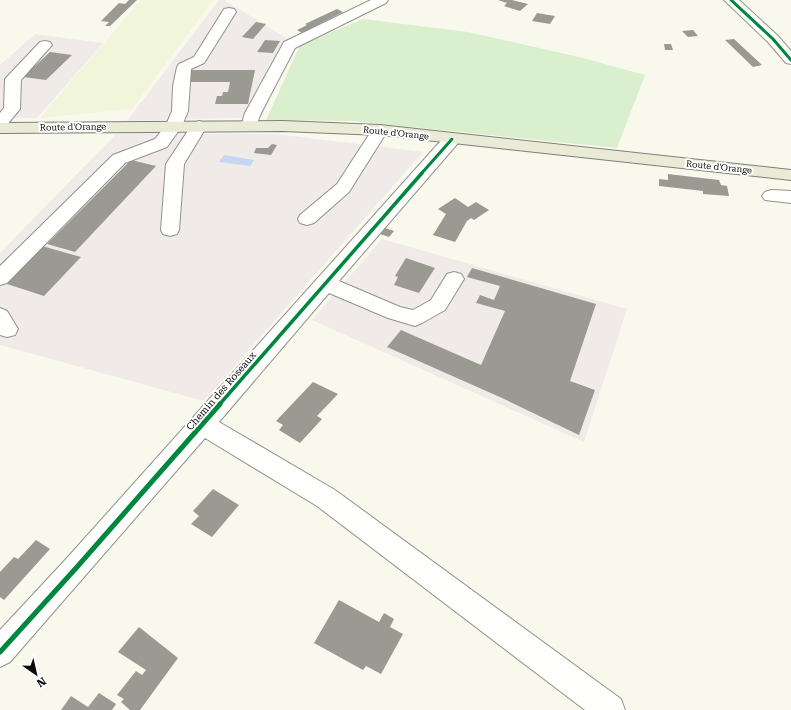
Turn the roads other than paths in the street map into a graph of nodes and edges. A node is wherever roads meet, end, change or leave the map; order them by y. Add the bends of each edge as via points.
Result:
1 (381, 0) edge
2 (731, 0) edge
3 (229, 12) dead end
4 (45, 45) dead end
5 (791, 60) edge
6 (0, 123) edge
7 (174, 126) junction
8 (199, 126) junction
9 (249, 126) junction
10 (0, 128) edge
11 (380, 130) junction
12 (452, 139) junction
13 (791, 175) edge
14 (771, 196) dead end
15 (791, 198) edge
16 (307, 219) dead end
17 (170, 230) dead end
18 (0, 278) edge
19 (454, 279) dead end
20 (325, 283) junction
21 (202, 424) junction
22 (0, 652) edge
23 (610, 710) edge

1 - 9 street via 289,46 253,113
2 - 5 street via 773,39
3 - 7 street via 199,60 184,67 180,111
4 - 6 street via 13,79 12,109
7 - 8 main road, Route d'Orange
7 - 10 main road, Route d'Orange
7 - 18 street via 161,143 119,159
8 - 9 main road, Route d'Orange
8 - 17 street via 175,164
9 - 11 main road, Route d'Orange
11 - 12 main road, Route d'Orange
11 - 16 street via 343,188
12 - 13 main road, Route d'Orange
12 - 20 street, Chemin des Roseaux
14 - 15 street
19 - 20 street via 438,305 415,318 395,313
20 - 21 street, Chemin des Roseaux
21 - 22 street, Chemin des Roseaux
21 - 23 street via 326,498

